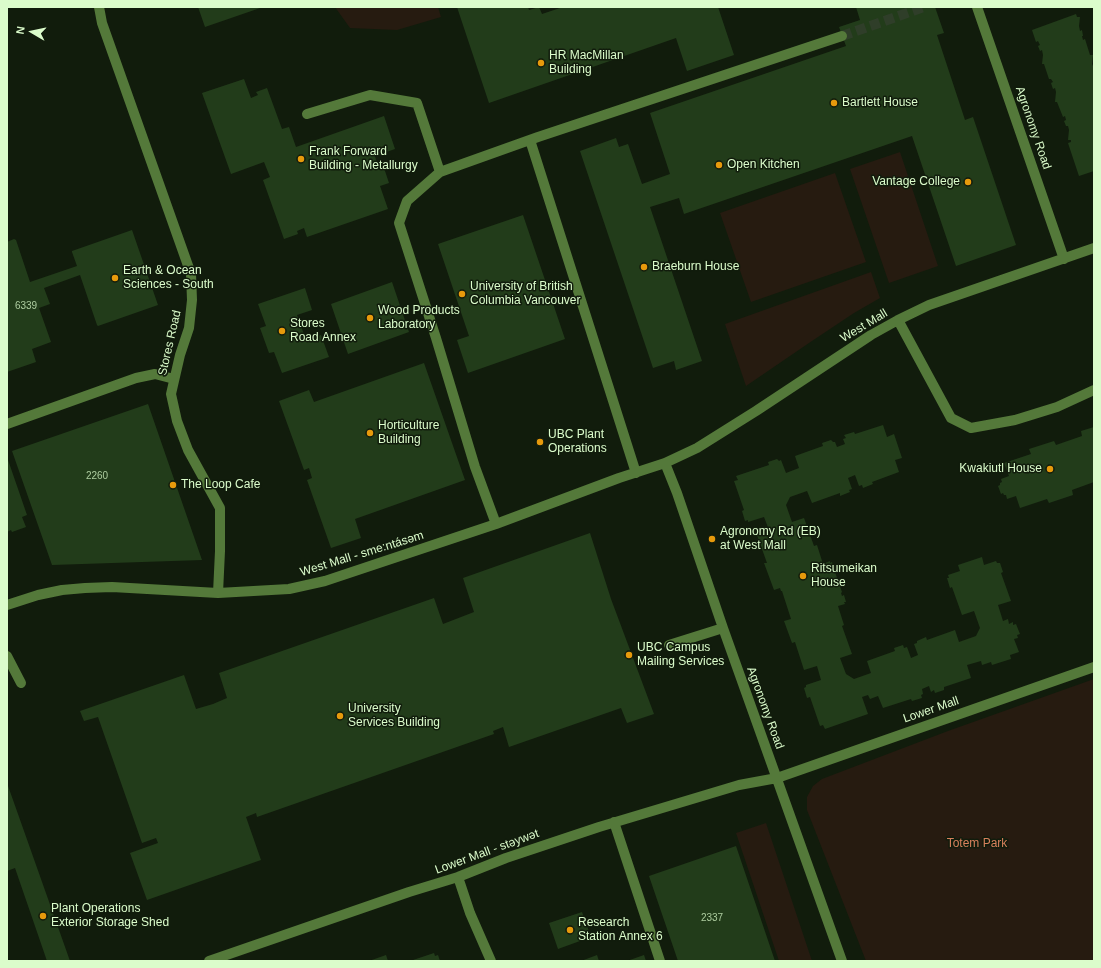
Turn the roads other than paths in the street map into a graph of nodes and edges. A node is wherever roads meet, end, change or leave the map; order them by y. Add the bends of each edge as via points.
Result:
1 (99, 7) edge
2 (977, 7) edge
3 (842, 36) tunnel mouth
4 (307, 114) dead end
5 (530, 140) junction
6 (440, 172) junction
7 (1094, 248) edge
8 (1064, 259) junction
9 (898, 320) junction
10 (174, 379) junction
11 (1094, 390) edge
12 (7, 424) edge
13 (665, 463) junction
14 (636, 473) junction
15 (496, 524) junction
16 (218, 593) junction
17 (7, 605) edge
18 (723, 628) junction
19 (669, 645) dead end
20 (7, 656) edge
21 (1094, 666) edge
22 (21, 683) dead end
23 (777, 778) junction
24 (614, 822) junction
25 (458, 877) junction
26 (209, 961) edge
27 (491, 961) edge
28 (660, 961) edge
29 (842, 961) edge

1 - 10 street, Stores Road via 102,24 191,274 189,328
2 - 8 street, Agronomy Road
3 - 5 street
4 - 6 street via 370,95 417,103
5 - 6 street
5 - 14 street
6 - 15 street via 407,201 399,223 475,467
7 - 8 street, West Mall
8 - 9 street, West Mall via 929,305
9 - 11 street via 951,418 971,428 1015,420 1057,408
9 - 13 street, West Mall via 710,440
10 - 12 street via 155,374 136,378
10 - 16 street, Stores Road via 171,394 177,421 188,450 220,508
13 - 14 street, West Mall - sme:ntásəm
13 - 18 street, Agronomy Road
14 - 15 street, West Mall - sme:ntásəm
15 - 16 street, West Mall - sme:ntásəm via 326,581 289,589
16 - 17 street, West Mall - sme:ntásəm via 112,587 85,588 38,595
18 - 19 street
18 - 23 street, Agronomy Road
20 - 22 street
21 - 23 street, Lower Mall
23 - 24 street, Lower Mall - stəywət via 739,785
23 - 29 street, Agronomy Road
24 - 25 street, Lower Mall - stəywət
24 - 28 street
25 - 26 street, Lower Mall - stəywət
25 - 27 street

